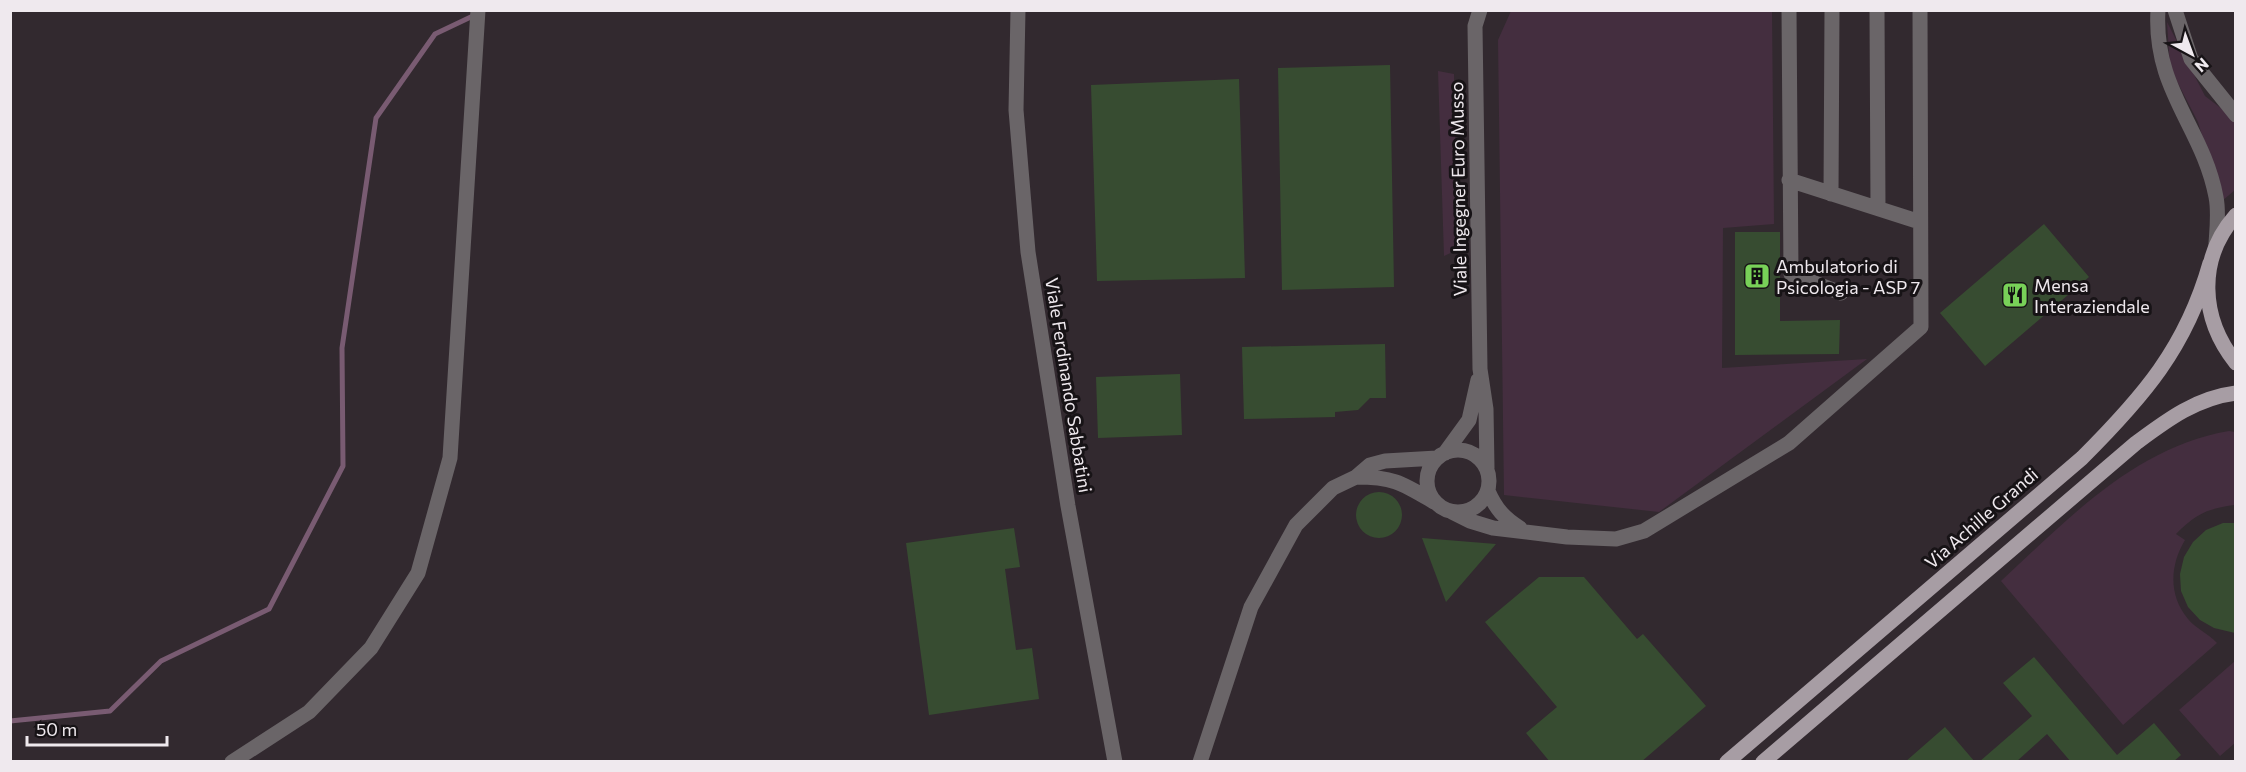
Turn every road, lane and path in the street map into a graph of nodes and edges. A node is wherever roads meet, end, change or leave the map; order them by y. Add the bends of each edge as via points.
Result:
1 (478, 10) edge
2 (1018, 10) edge
3 (1480, 10) edge
4 (1789, 10) edge
5 (1832, 10) edge
6 (1877, 10) edge
7 (1920, 10) edge
8 (2158, 10) edge
9 (2175, 10) edge
10 (2235, 115) edge
11 (1789, 180) junction
12 (1831, 194) junction
13 (1878, 208) junction
14 (2235, 215) edge
15 (1920, 222) junction
16 (2216, 243) junction
17 (2210, 263) junction
18 (1841, 293) dead end
19 (2235, 363) edge
20 (1480, 369) junction
21 (2235, 393) edge
22 (1441, 456) junction
23 (1487, 468) junction
24 (1356, 477) junction
25 (1488, 491) junction
26 (1435, 503) junction
27 (1452, 512) junction
28 (1526, 531) junction
29 (232, 762) edge
30 (1115, 762) edge
31 (1200, 762) edge
32 (1726, 762) edge
33 (1762, 762) edge

1 - 29 street via 450,458 418,573 371,648 309,712
2 - 30 street, Viale Ferdinando Sabbatini via 1016,110 1028,252 1068,506
3 - 20 street, Viale Ingegner Euro Musso via 1475,26
4 - 11 street
5 - 12 street
6 - 13 street
7 - 15 street
8 - 16 street via 2156,30 2163,68 2202,153 2216,197
9 - 10 street via 2190,59
11 - 12 street
11 - 18 street via 1791,274
12 - 13 street
13 - 15 street
14 - 16 main road
15 - 28 street via 1921,327 1789,443 1644,531 1616,539
16 - 17 main road
17 - 19 main road via 2208,307 2214,328
17 - 32 main road, Via Achille Grandi via 2190,322 2172,354 2112,428 2082,458
20 - 22 street via 1469,420
20 - 23 street via 1486,409
21 - 33 main road via 2199,401 2136,442
22 - 23 street via 1464,450
22 - 24 street via 1385,461 1370,465
22 - 26 street via 1431,466 1427,485
23 - 25 street
24 - 26 street via 1391,479
24 - 31 street via 1333,488 1296,525 1251,607
25 - 27 street via 1478,506
25 - 28 street via 1504,518
26 - 27 street
27 - 28 street via 1494,528

